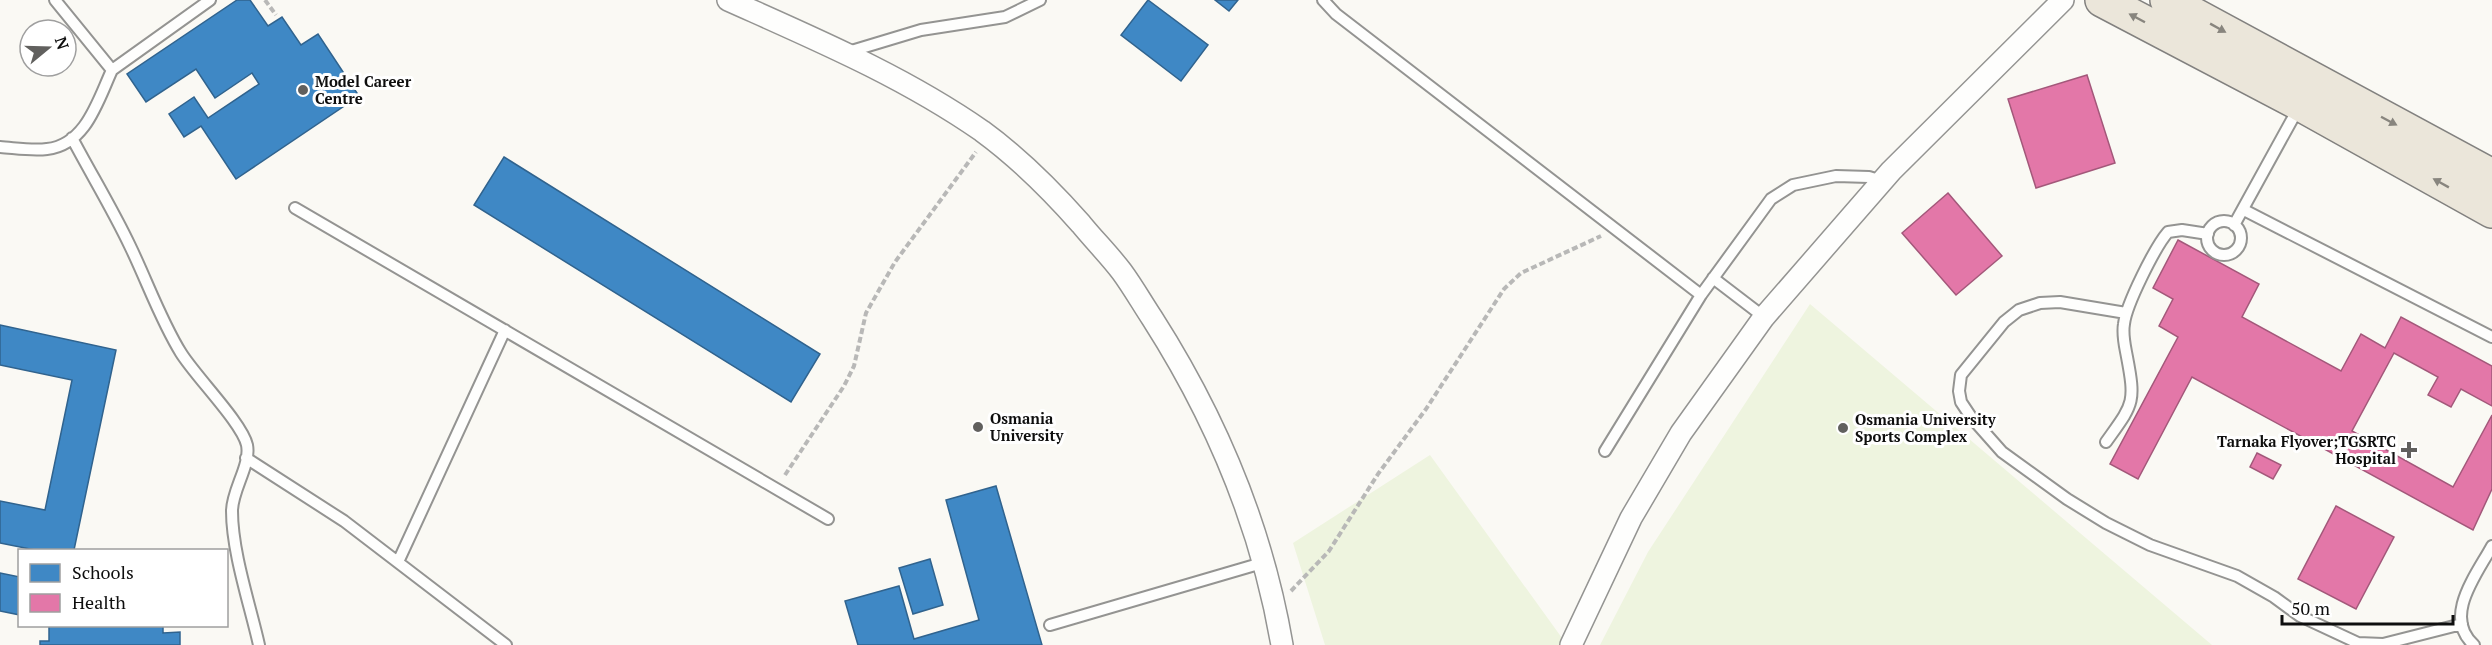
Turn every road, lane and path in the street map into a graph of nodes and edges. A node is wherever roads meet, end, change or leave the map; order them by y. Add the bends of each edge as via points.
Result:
1 (55, 0) edge
2 (210, 0) edge
3 (265, 0) edge
4 (728, 0) edge
5 (1040, 0) edge
6 (1323, 0) edge
7 (2063, 0) edge
8 (2102, 0) edge
9 (2167, 0) edge
10 (276, 15) dead end
11 (846, 53) junction
12 (112, 70) junction
13 (2307, 92) junction
14 (988, 136) junction
15 (72, 138) junction
16 (0, 147) edge
17 (2492, 176) edge
18 (1882, 181) junction
19 (295, 208) dead end
20 (2244, 210) junction
21 (2492, 211) edge
22 (2234, 225) junction
23 (1615, 229) junction
24 (2208, 234) junction
25 (1713, 278) junction
26 (1701, 295) junction
27 (2126, 313) junction
28 (1764, 317) junction
29 (505, 330) junction
30 (2492, 337) edge
31 (2106, 442) dead end
32 (1605, 451) dead end
33 (246, 458) junction
34 (776, 489) junction
35 (828, 519) dead end
36 (2492, 546) edge
37 (398, 562) junction
38 (1262, 562) junction
39 (1276, 607) junction
40 (2462, 624) junction
41 (1050, 625) dead end
42 (259, 645) edge
43 (506, 645) edge
44 (1282, 645) edge
45 (1571, 645) edge
46 (2474, 645) edge

1 - 12 lane
2 - 12 lane
3 - 10 path
4 - 11 street
5 - 11 lane via 1005,17 921,30
6 - 23 lane
7 - 18 street
13 -> 8 main road
9 -> 13 main road
11 - 14 street via 928,97
12 - 15 lane via 87,123
13 -> 17 main road
13 - 20 lane
21 -> 13 main road
14 - 34 path via 895,262 866,313 849,376
14 - 38 street via 1045,184 1128,281 1204,408 1242,495
15 - 16 lane via 64,145 47,149
15 - 33 lane via 129,243 180,352 238,427 247,446
18 - 25 lane via 1836,176 1793,185 1771,199
18 - 28 street
19 - 29 lane
20 - 22 lane
20 - 30 lane
22 - 24 lane via 2219,222
22 - 24 lane via 2240,232 2240,242 2230,254 2213,251
23 - 26 lane
23 - 39 path via 1521,273 1504,289 1329,551
24 - 27 lane via 2168,232
25 - 26 lane
25 - 28 lane
26 - 32 lane
27 - 31 lane via 2124,339 2133,389 2128,411
27 - 40 lane via 2060,302 2019,310 2004,322 1961,375 1961,402 2002,452 2106,523 2151,545 2237,576 2300,616 2358,643 2383,644
28 - 45 street via 1681,433 1631,518
29 - 34 lane
29 - 37 lane
33 - 37 lane via 344,521
33 - 42 lane via 232,512
34 - 35 lane
36 - 40 lane via 2461,605
37 - 43 lane
38 - 39 street
38 - 41 lane
39 - 44 street
40 - 46 lane

